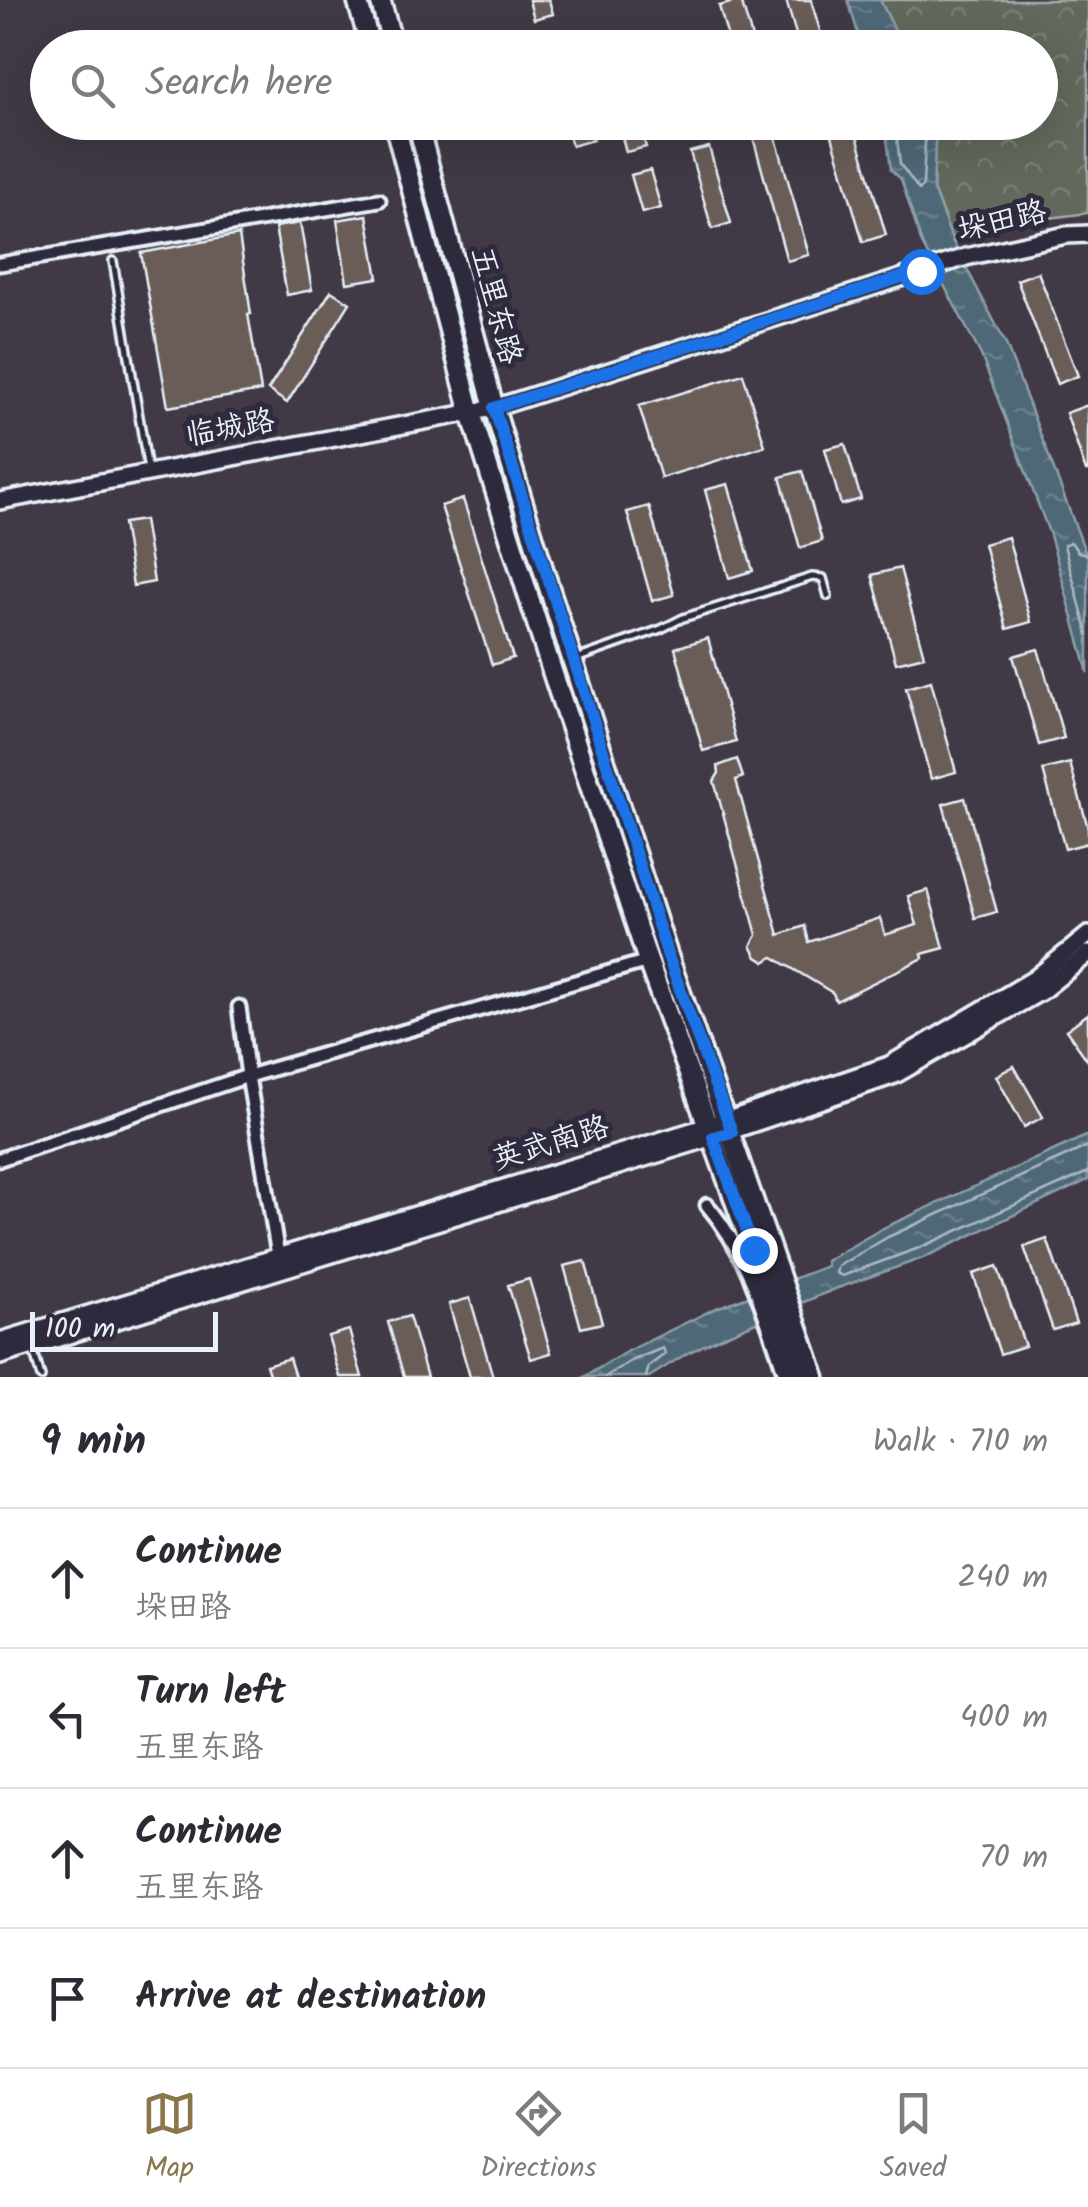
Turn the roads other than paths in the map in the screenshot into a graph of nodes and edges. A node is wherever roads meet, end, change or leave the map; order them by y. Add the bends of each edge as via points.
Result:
1 (357, 0) edge
2 (380, 0) edge
3 (366, 30) edge
4 (389, 30) edge
5 (399, 140) edge
6 (422, 140) edge
7 (379, 200) dead end
8 (1088, 234) edge
9 (113, 261) dead end
10 (0, 264) edge
11 (494, 408) junction
12 (471, 413) junction
13 (149, 471) junction
14 (0, 501) edge
15 (828, 596) dead end
16 (573, 660) junction
17 (1088, 935) edge
18 (1088, 954) edge
19 (648, 960) junction
20 (239, 1007) dead end
21 (248, 1076) junction
22 (720, 1129) junction
23 (0, 1158) edge
24 (708, 1205) dead end
25 (278, 1255) junction
26 (757, 1255) junction
27 (783, 1328) junction
28 (0, 1341) edge
29 (34, 1354) dead end
30 (0, 1356) edge
31 (41, 1377) edge
32 (786, 1377) edge
33 (800, 1377) edge
34 (815, 1377) edge

1 - 3 main road
2 - 4 main road
5 - 12 main road, 五里东路
6 - 11 main road, 五里东路
7 - 10 street
8 - 11 main road, 垛田路 via 966,257
9 - 13 lane
11 - 12 main road, 垛田路
11 - 16 main road, 五里东路
12 - 13 main road, 临城路
12 - 19 main road, 五里东路
13 - 14 main road, 临城路
15 - 16 lane via 824,578 812,577
16 - 22 main road, 五里东路
17 - 22 main road, 英武南路 via 1034,979 888,1065
18 - 22 main road, 英武南路 via 1042,991 895,1075
19 - 21 street
19 - 22 main road, 五里东路
20 - 21 street
21 - 23 street
21 - 25 street
22 - 25 main road, 英武南路
22 - 26 main road, 五里东路
22 - 30 main road, 英武南路
24 - 26 street
25 - 28 main road, 英武南路
26 - 27 main road, 五里东路
27 - 32 street
27 - 33 main road, 五里东路
27 - 34 main road, 五里东路
29 - 31 lane

